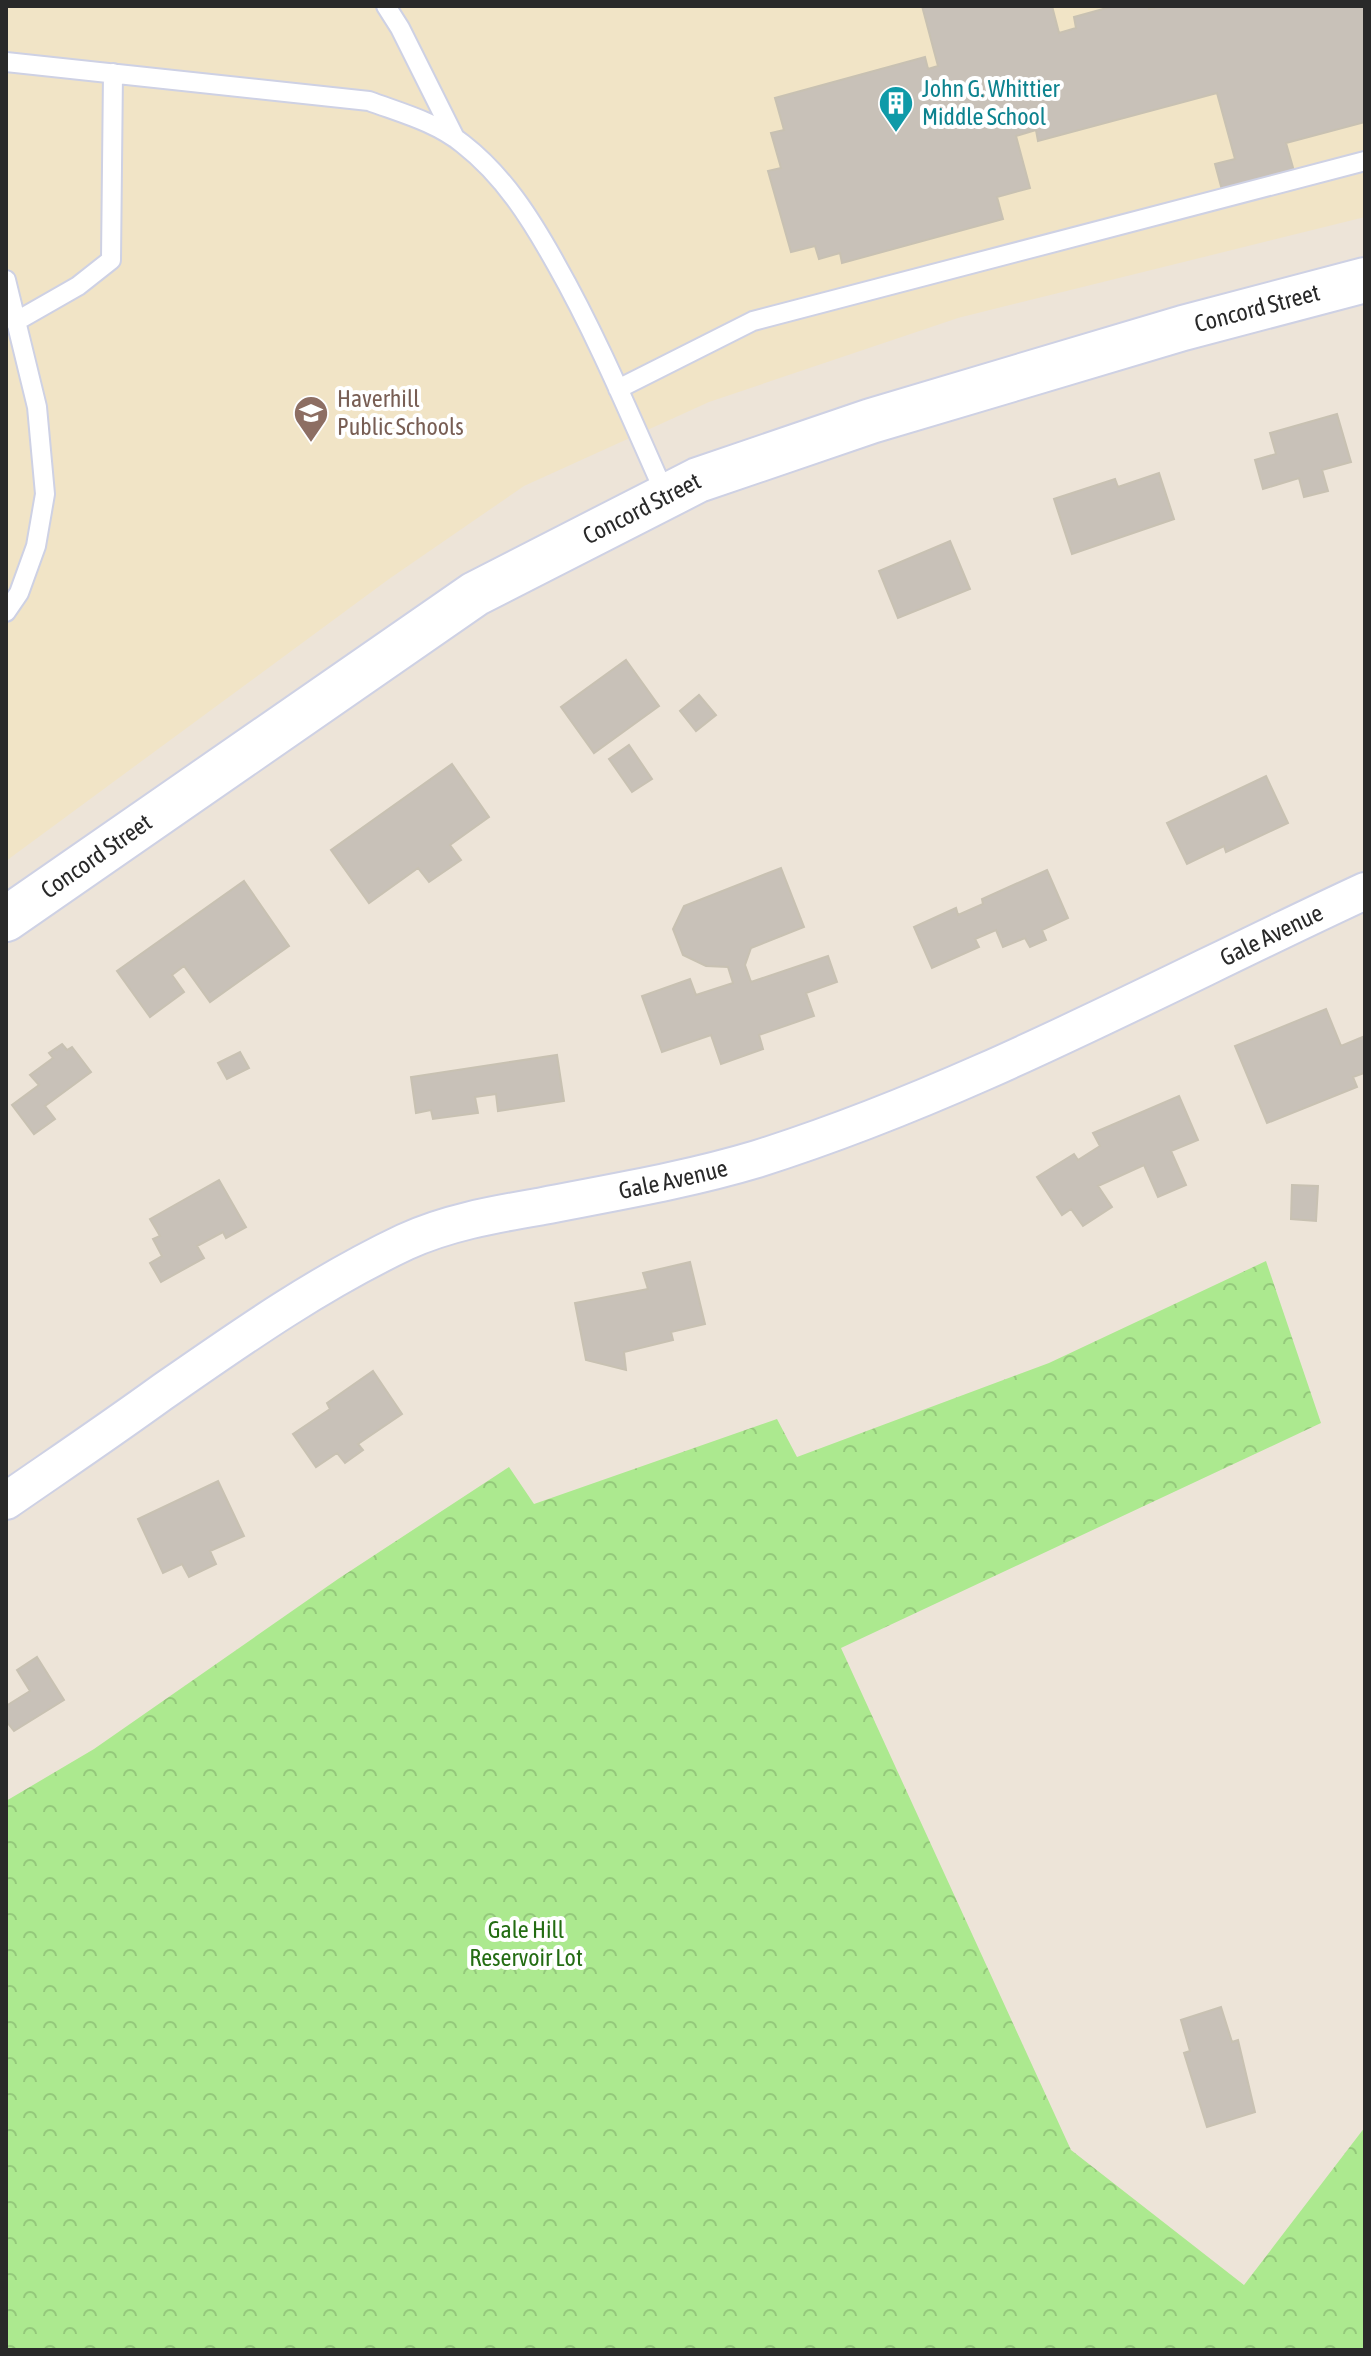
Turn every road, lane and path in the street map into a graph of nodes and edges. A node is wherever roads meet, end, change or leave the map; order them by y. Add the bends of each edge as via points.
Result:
1 (386, 6) edge
2 (6, 62) edge
3 (113, 73) junction
4 (455, 138) junction
5 (1365, 161) edge
6 (6, 280) edge
7 (1365, 280) edge
8 (11, 314) edge
9 (618, 389) junction
10 (666, 496) junction
11 (6, 612) edge
12 (1365, 891) edge
13 (6, 919) edge
14 (8, 1497) edge

1 - 4 lane
2 - 3 lane
3 - 4 lane via 369,101
3 - 8 lane via 111,260 78,286
4 - 9 lane via 494,173 531,219 586,316
5 - 9 lane via 753,321
6 - 8 lane
7 - 10 main road, Concord Street via 871,421 698,480
8 - 11 lane via 37,407 45,494 36,546
9 - 10 lane
10 - 13 main road, Concord Street via 475,594
12 - 14 street, Gale Avenue via 1095,1021 865,1122 754,1160 503,1213 409,1240 268,1318

